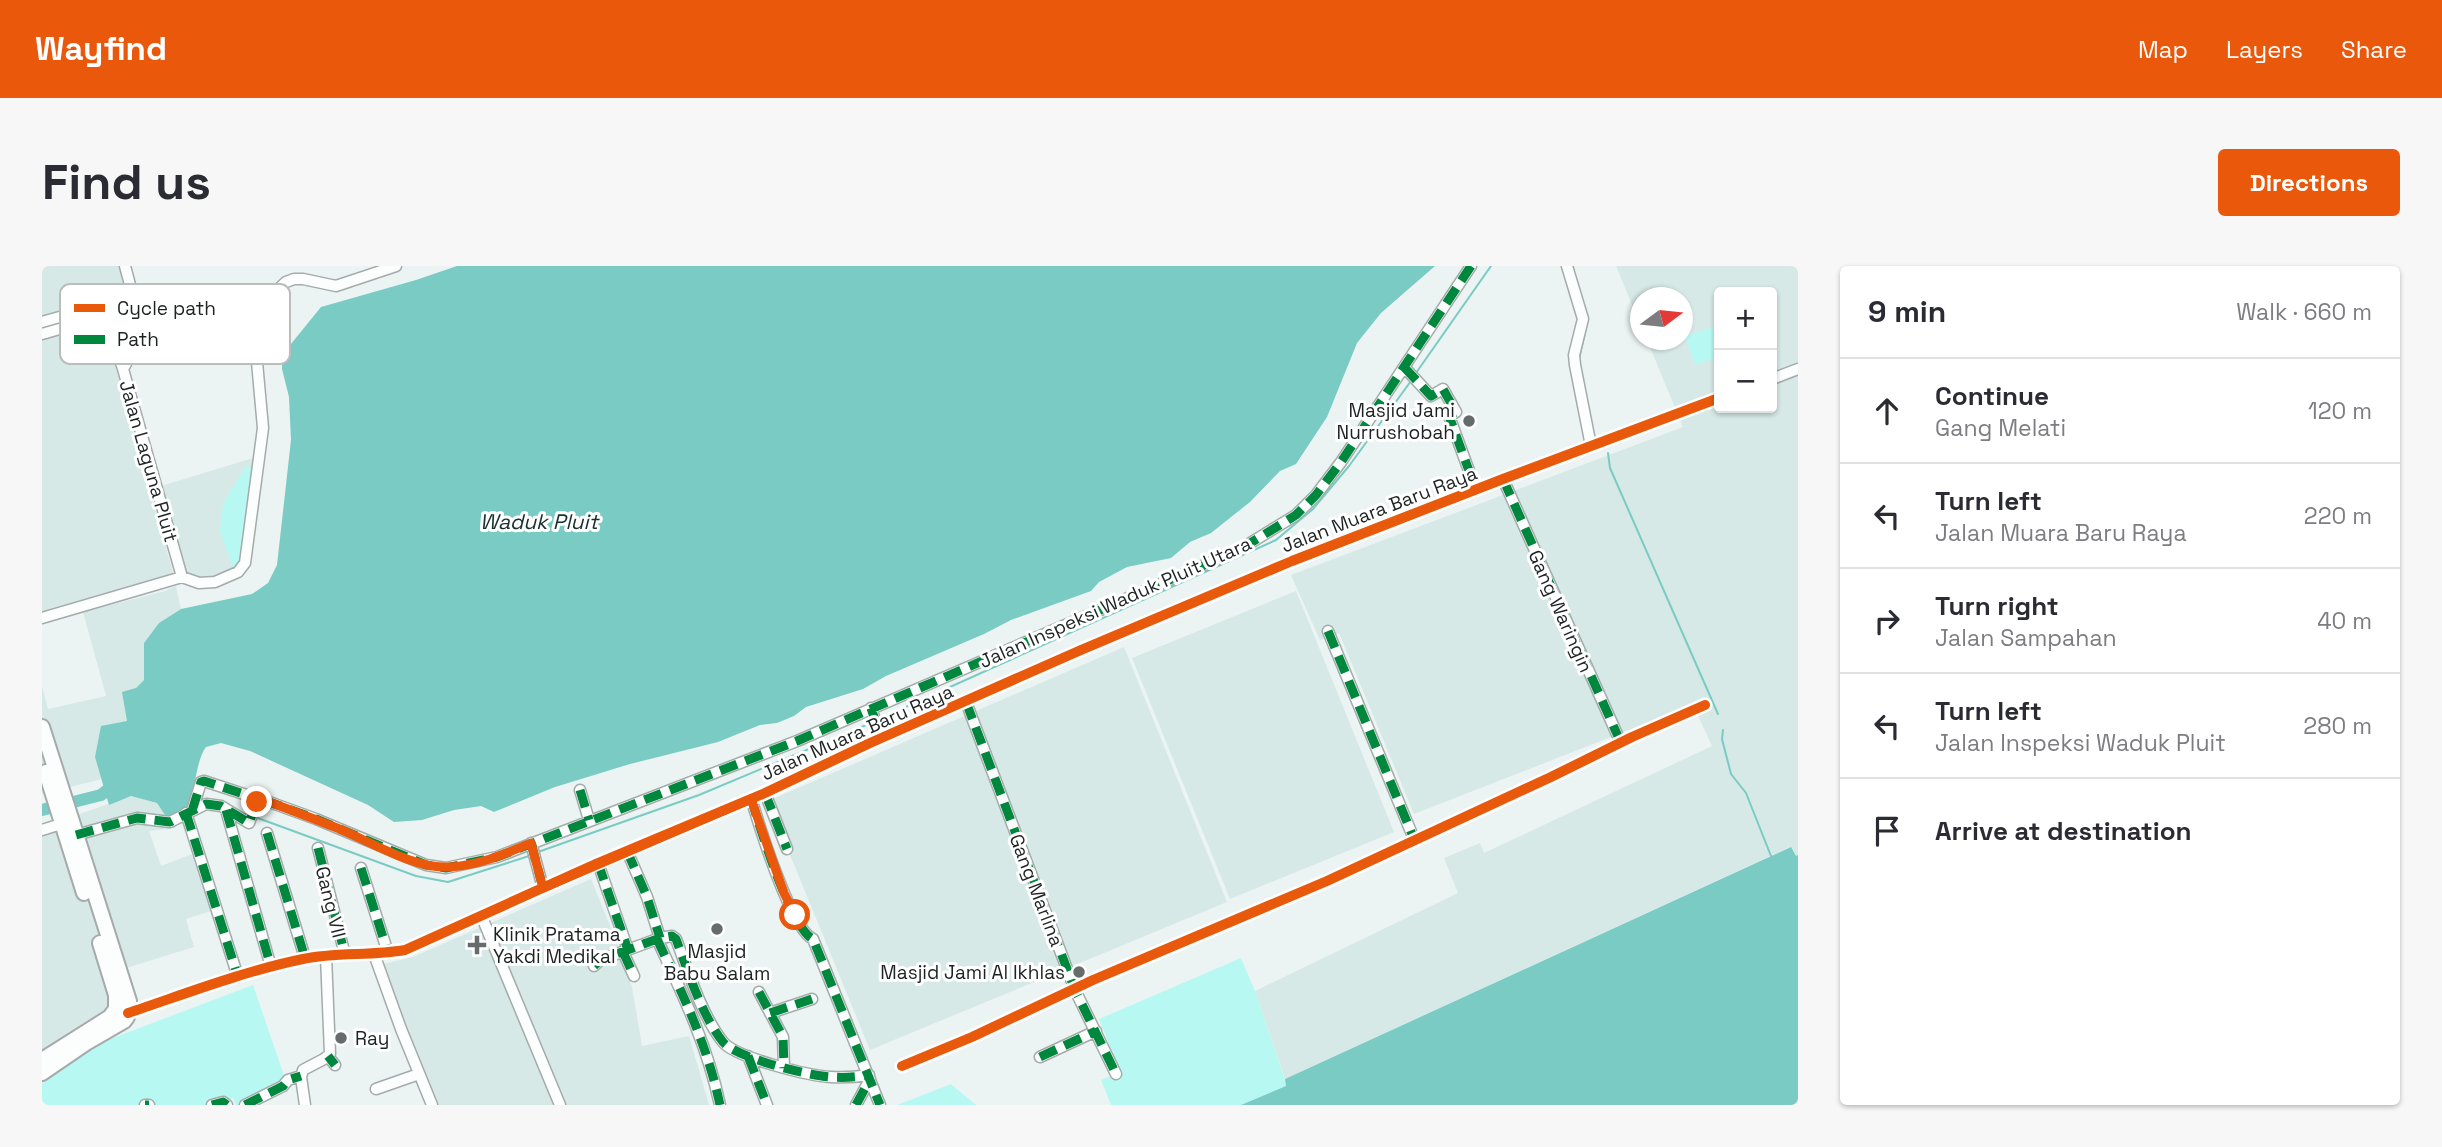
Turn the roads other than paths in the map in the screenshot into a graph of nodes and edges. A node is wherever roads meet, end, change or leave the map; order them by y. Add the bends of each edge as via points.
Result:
1 (125, 266) edge
2 (396, 266) edge
3 (1471, 266) edge
4 (1567, 266) edge
5 (130, 284) edge
6 (284, 284) edge
7 (60, 317) edge
8 (42, 322) edge
9 (60, 329) edge
10 (42, 334) edge
11 (121, 364) edge
12 (125, 364) edge
13 (257, 364) edge
14 (1404, 367) junction
15 (123, 369) junction
16 (1798, 369) edge
17 (1777, 377) edge
18 (1714, 400) edge
19 (1591, 446) junction
20 (1503, 479) junction
21 (1476, 489) junction
22 (182, 577) junction
23 (42, 618) edge
24 (1328, 631) dead end
25 (965, 702) junction
26 (1705, 705) dead end
27 (871, 708) junction
28 (42, 727) edge
29 (881, 738) junction
30 (1621, 743) junction
31 (42, 758) edge
32 (49, 779) edge
33 (580, 790) dead end
34 (765, 793) junction
35 (751, 799) junction
36 (192, 804) junction
37 (255, 808) junction
38 (226, 810) junction
39 (589, 820) junction
40 (64, 821) junction
41 (42, 830) edge
42 (267, 833) dead end
43 (76, 835) junction
44 (1414, 839) junction
45 (531, 843) junction
46 (318, 848) dead end
47 (787, 849) dead end
48 (627, 851) junction
49 (598, 863) junction
50 (361, 869) dead end
51 (543, 888) junction
52 (481, 915) junction
53 (659, 938) junction
54 (625, 951) junction
55 (388, 953) junction
56 (374, 954) junction
57 (345, 955) junction
58 (326, 956) junction
59 (305, 958) junction
60 (594, 966) dead end
61 (271, 967) junction
62 (634, 976) dead end
63 (238, 977) junction
64 (1075, 990) junction
65 (759, 992) dead end
66 (812, 999) dead end
67 (122, 1011) junction
68 (770, 1013) junction
69 (1096, 1031) junction
70 (748, 1056) junction
71 (1040, 1057) dead end
72 (42, 1060) edge
73 (902, 1066) dead end
74 (784, 1068) junction
75 (42, 1073) edge
76 (419, 1074) junction
77 (1116, 1074) dead end
78 (301, 1076) junction
79 (869, 1077) junction
80 (376, 1089) dead end
81 (212, 1105) edge
82 (227, 1105) edge
83 (245, 1105) edge
84 (305, 1105) edge
85 (432, 1105) edge
86 (560, 1105) edge
87 (720, 1105) edge
88 (767, 1105) edge
89 (856, 1105) edge
90 (880, 1105) edge

1 - 5 street
2 - 6 street via 337,286 303,279
3 - 14 street, Jalan Inspeksi Waduk Pluit Utara
4 - 19 street via 1583,319 1574,355
7 - 8 street
9 - 10 street, Jalan Laguna Pluit
11 - 15 street, Jalan Laguna Pluit
12 - 15 street
13 - 22 street via 263,428 245,563 238,572 207,584
14 - 21 street via 1431,396 1443,389 1450,400 1456,412 1449,416 1454,435
14 - 27 street, Jalan Inspeksi Waduk Pluit Utara via 1315,495 1269,534
15 - 22 street, Jalan Laguna Pluit
16 - 17 street
18 - 19 street, Jalan Muara Baru Raya
19 - 20 street, Jalan Muara Baru Raya
20 - 21 street, Jalan Muara Baru Raya
20 - 30 street, Gang Waringin
21 - 25 street, Jalan Muara Baru Raya via 1292,561
22 - 23 street
24 - 44 street
25 - 29 street, Jalan Muara Baru Raya
25 - 64 street, Gang Marlina
26 - 30 street
27 - 29 street
27 - 39 street, Jalan Inspeksi Waduk Pluit Utara
28 - 32 highway
29 - 34 street, Jalan Muara Baru Raya
30 - 44 street
31 - 32 highway
32 - 40 highway
33 - 39 street
34 - 35 street, Jalan Muara Baru Raya
34 - 47 street
35 - 48 street, Jalan Muara Baru Raya
35 - 79 street via 788,901 813,939
36 - 37 street via 204,781
36 - 38 street
36 - 43 street via 170,822 137,817
36 - 63 street
37 - 38 street via 247,823
37 - 45 street, Jalan Inspeksi Waduk Pluit Utara via 316,819 426,865 446,868 497,857
38 - 61 street
39 - 45 street, Jalan Inspeksi Waduk Pluit Utara
40 - 41 street
40 - 43 highway
40 - 67 highway
42 - 59 street
43 - 67 highway via 128,996
44 - 64 street
45 - 51 street
46 - 57 street, Gang VII
48 - 49 street, Jalan Muara Baru Raya
48 - 53 street
49 - 51 street, Jalan Muara Baru Raya
49 - 54 street
50 - 55 street
51 - 52 street, Jalan Muara Baru Raya
52 - 55 street, Jalan Muara Baru Raya via 405,950
52 - 86 street
53 - 54 street
53 - 70 street via 669,935 676,939 697,995 725,1044
53 - 87 street via 697,1025
54 - 60 street
54 - 62 street
55 - 56 street, Jalan Muara Baru Raya
56 - 57 street, Jalan Muara Baru Raya
56 - 76 street
57 - 58 street, Jalan Muara Baru Raya
58 - 59 street, Jalan Muara Baru Raya
58 - 78 street via 332,1060 305,1068
59 - 61 street, Jalan Muara Baru Raya
61 - 63 street, Jalan Muara Baru Raya
63 - 67 street, Jalan Muara Baru Raya
64 - 69 street, Gang Marlina
64 - 73 street
65 - 68 street
66 - 68 street
67 - 72 highway
67 - 75 highway via 124,1021
68 - 74 street via 785,1040
69 - 71 street
69 - 77 street, Gang Marlina
70 - 74 street
70 - 88 street
74 - 79 street via 828,1077
76 - 80 street
76 - 85 street
78 - 83 street
78 - 84 street
79 - 89 street
79 - 90 street
81 - 82 street

